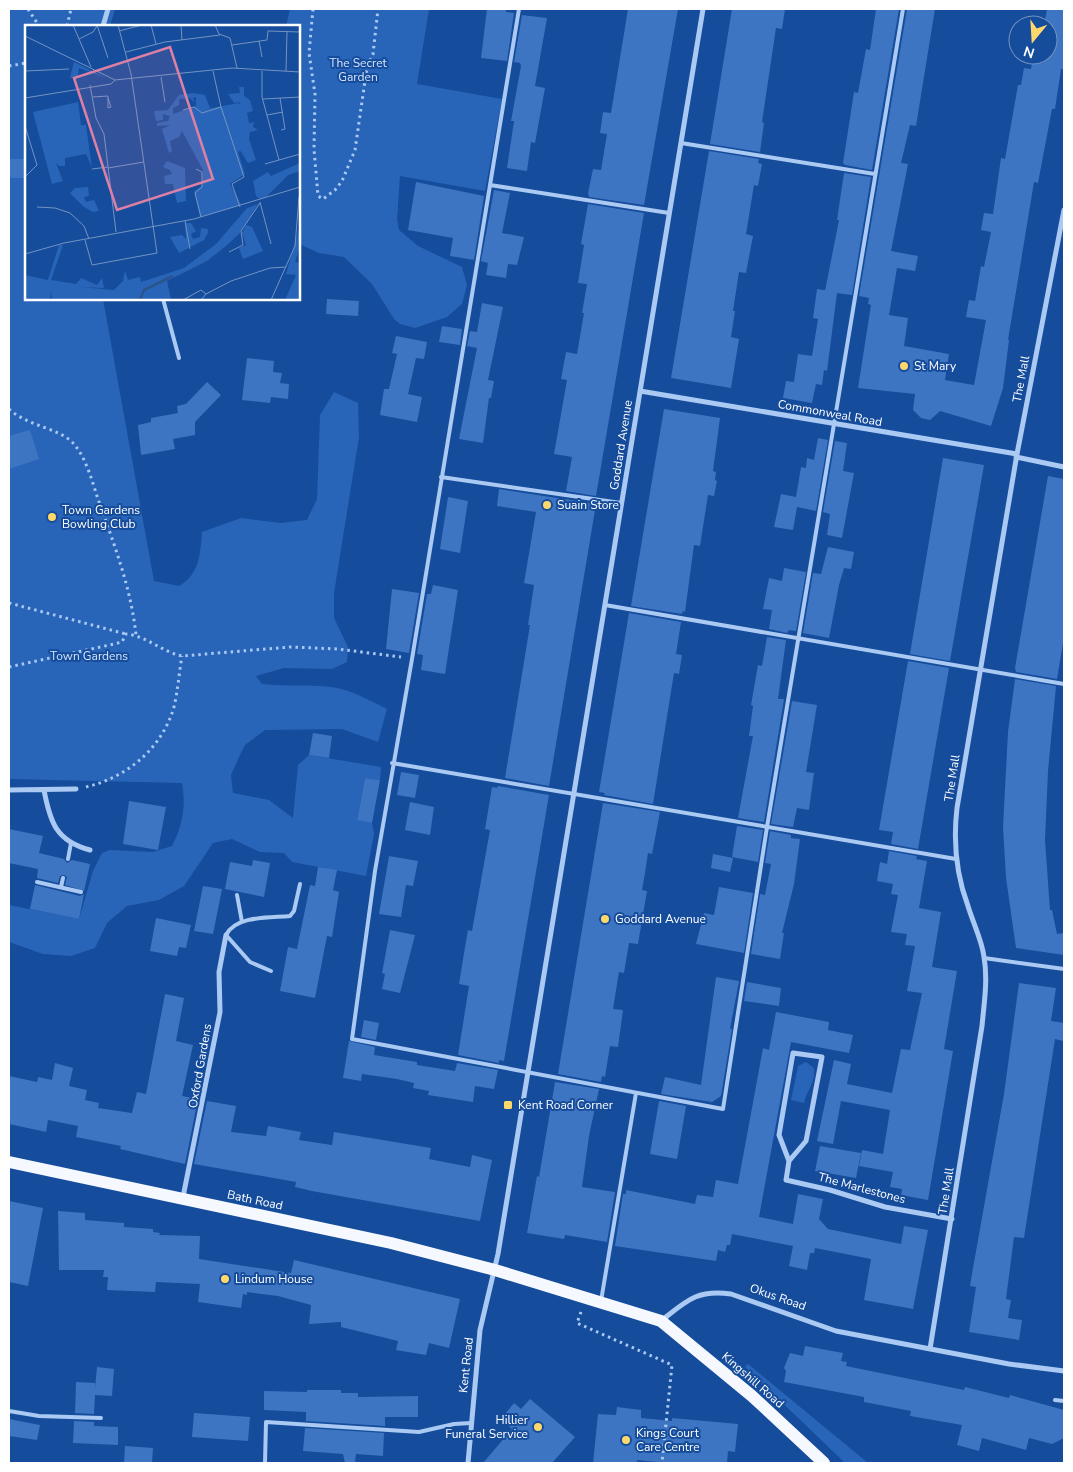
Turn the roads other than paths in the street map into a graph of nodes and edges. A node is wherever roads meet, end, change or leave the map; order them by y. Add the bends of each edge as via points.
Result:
1 (108, 9) edge
2 (519, 9) edge
3 (703, 9) edge
4 (903, 9) edge
5 (103, 25) edge
6 (681, 143) junction
7 (875, 174) junction
8 (490, 185) junction
9 (1064, 210) edge
10 (669, 213) junction
11 (164, 300) edge
12 (179, 358) dead end
13 (640, 391) junction
14 (833, 424) junction
15 (1016, 456) junction
16 (1064, 467) edge
17 (441, 477) junction
18 (621, 503) junction
19 (605, 605) junction
20 (798, 637) junction
21 (981, 670) junction
22 (1064, 684) edge
23 (392, 763) junction
24 (76, 789) road end
25 (9, 790) edge
26 (44, 790) junction
27 (574, 794) junction
28 (767, 827) junction
29 (71, 843) junction
30 (90, 850) dead end
31 (956, 858) junction
32 (68, 859) dead end
33 (63, 878) dead end
34 (37, 882) dead end
35 (300, 884) dead end
36 (61, 887) junction
37 (81, 892) dead end
38 (237, 895) dead end
39 (242, 922) junction
40 (226, 935) junction
41 (984, 958) junction
42 (1064, 969) edge
43 (272, 971) dead end
44 (528, 1073) junction
45 (636, 1093) junction
46 (789, 1161) junction
47 (9, 1162) edge
48 (183, 1199) junction
49 (952, 1219) junction
50 (495, 1270) junction
51 (601, 1302) junction
52 (661, 1321) junction
53 (930, 1349) junction
54 (1064, 1371) edge
55 (1055, 1400) dead end
56 (1064, 1401) edge
57 (9, 1411) edge
58 (101, 1418) dead end
59 (471, 1423) junction
60 (265, 1463) edge
61 (468, 1463) edge
62 (824, 1463) edge

1 - 5 street
2 - 8 lane
3 - 6 street, Goddard Avenue
4 - 7 lane
6 - 7 lane
6 - 10 street, Goddard Avenue
7 - 14 lane
8 - 10 lane
8 - 17 lane
9 - 15 street, The Mall
10 - 13 street, Goddard Avenue
11 - 12 lane
13 - 14 street, Commonweal Road
13 - 18 street, Goddard Avenue
14 - 15 street, Commonweal Road
14 - 20 lane
15 - 16 street, Commonweal Road
15 - 21 street, The Mall
17 - 18 lane
17 - 23 lane
18 - 19 street, Goddard Avenue
19 - 20 lane
19 - 27 street, Goddard Avenue
20 - 21 lane
20 - 28 lane
21 - 22 lane
21 - 31 street, The Mall via 957,808
23 - 27 lane
23 - 44 lane via 352,1039
24 - 26 street
25 - 26 street
26 - 29 street via 52,823
27 - 28 lane
27 - 44 street, Goddard Avenue
28 - 31 lane
28 - 45 lane via 723,1109
29 - 30 street
29 - 32 lane
31 - 41 street, The Mall
33 - 36 lane
34 - 36 lane
35 - 39 lane via 290,916
36 - 37 lane
38 - 39 lane
39 - 40 lane via 234,925
40 - 43 lane via 250,962
40 - 48 street, Oxford Gardens via 219,972 220,1012
41 - 42 lane
41 - 49 street, The Mall via 982,1026
44 - 45 lane
44 - 50 street, Goddard Avenue
45 - 51 lane
46 - 46 street, The Marlestones via 806,1141 822,1058 793,1053 779,1135
46 - 49 street, The Marlestones via 786,1180 885,1206
47 - 48 main road, Bath Road
48 - 50 main road, Bath Road via 380,1240
49 - 53 street, The Mall
50 - 51 main road
50 - 59 street, Kent Road via 480,1330
51 - 52 main road
52 - 53 street, Okus Road via 692,1296 718,1292 836,1331
52 - 62 main road, Kingshill Road via 752,1396
53 - 54 street, Okus Road
55 - 56 lane
57 - 58 lane via 39,1416
59 - 60 lane via 420,1432 266,1422
59 - 61 street, Kent Road

